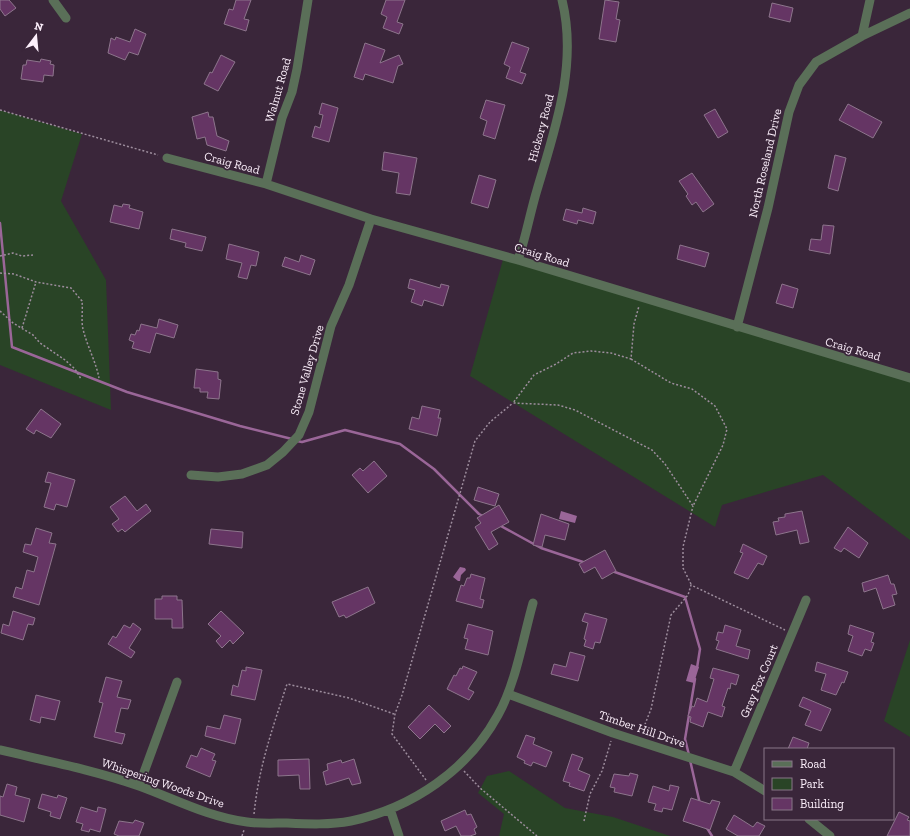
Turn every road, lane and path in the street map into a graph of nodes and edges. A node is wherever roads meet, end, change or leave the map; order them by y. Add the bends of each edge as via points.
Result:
1 (53, 0) edge
2 (308, 0) edge
3 (562, 0) edge
4 (870, 0) edge
5 (910, 13) edge
6 (66, 18) dead end
7 (862, 36) junction
8 (0, 110) edge
9 (167, 158) joint
10 (266, 184) junction
11 (371, 220) junction
12 (33, 255) dead end
13 (0, 256) edge
14 (518, 260) junction
15 (0, 273) edge
16 (36, 282) junction
17 (642, 298) junction
18 (0, 311) edge
19 (737, 327) junction
20 (22, 328) junction
21 (631, 359) junction
22 (99, 378) dead end
23 (910, 378) edge
24 (81, 380) dead end
25 (513, 403) junction
26 (191, 475) dead end
27 (692, 506) junction
28 (691, 585) junction
29 (806, 600) dead end
30 (534, 603) dead end
31 (792, 633) junction
32 (178, 682) dead end
33 (508, 694) junction
34 (395, 714) junction
35 (613, 733) junction
36 (637, 741) junction
37 (0, 750) edge
38 (459, 766) junction
39 (734, 772) junction
40 (139, 786) junction
41 (430, 787) junction
42 (764, 790) edge
43 (390, 809) junction
44 (811, 820) edge
45 (584, 821) dead end
46 (253, 822) junction
47 (399, 836) edge
48 (537, 836) edge
49 (830, 836) edge

1 - 6 street
2 - 10 street, Walnut Road via 292,92 282,118
3 - 14 street, Hickory Road via 568,40 566,78
4 - 7 street
5 - 7 street, North Roseland Drive
7 - 19 street, North Roseland Drive via 816,62 799,85 789,112 768,208
8 - 9 path
9 - 10 street, Craig Road
10 - 11 street, Craig Road
11 - 14 street, Craig Road
11 - 26 street, Stone Valley Drive via 349,285 331,326 309,412 299,435 267,465 242,474 218,477
12 - 13 path via 22,256 13,253
14 - 17 street, Craig Road
15 - 16 path via 14,274
16 - 20 path
16 - 22 path via 71,288 82,301 83,328
17 - 19 street, Craig Road
17 - 21 path via 634,324
18 - 20 path
19 - 23 street, Craig Road
20 - 24 path via 75,369
21 - 25 path via 611,353 573,353 534,375
21 - 27 path via 671,383 692,389 715,406 727,429 717,456
25 - 27 path via 558,405 575,410 652,450 665,464
25 - 34 path via 495,418 475,441
27 - 28 path via 683,547 683,568
28 - 31 path
28 - 36 path via 688,595 671,615 651,709
29 - 31 street, Gray Fox Court
30 - 33 street, Whispering Woods Drive
31 - 39 street, Gray Fox Court
32 - 40 street
33 - 35 street, Timber Hill Drive
33 - 38 street, Whispering Woods Drive via 498,716
34 - 41 path via 392,734
34 - 46 path via 349,698 287,684 264,752
35 - 36 street, Timber Hill Drive
35 - 45 path via 602,771 590,794
36 - 39 street, Timber Hill Drive
37 - 40 street, Whispering Woods Drive via 78,768
38 - 41 street, Whispering Woods Drive
38 - 48 path via 480,788
39 - 42 street, Timber Hill Drive
40 - 46 street, Whispering Woods Drive via 198,810
41 - 43 street, Whispering Woods Drive
43 - 46 street, Whispering Woods Drive via 350,821 314,824
43 - 47 street
44 - 49 street

